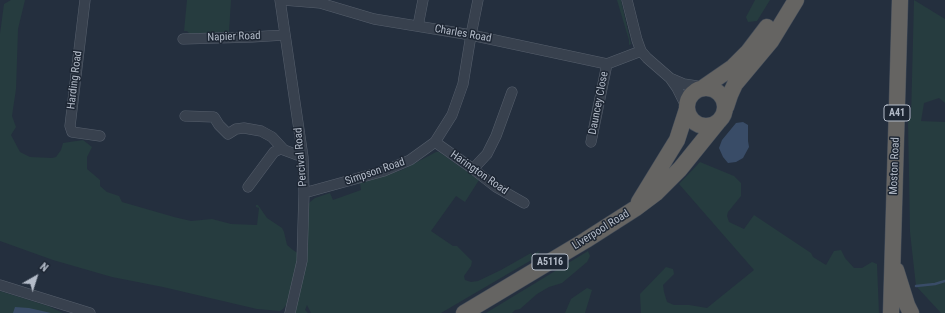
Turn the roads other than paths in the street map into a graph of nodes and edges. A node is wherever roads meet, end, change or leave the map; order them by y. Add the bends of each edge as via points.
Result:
1 (85, 0) edge
2 (280, 0) edge
3 (283, 0) edge
4 (423, 0) edge
5 (478, 0) edge
6 (627, 0) edge
7 (784, 0) edge
8 (796, 0) edge
9 (900, 0) edge
10 (320, 1) edge
11 (418, 26) junction
12 (284, 35) junction
13 (471, 35) junction
14 (184, 39) dead end
15 (641, 51) junction
16 (607, 64) junction
17 (670, 78) junction
18 (703, 87) junction
19 (512, 92) dead end
20 (687, 108) junction
21 (726, 108) junction
22 (185, 116) dead end
23 (718, 122) junction
24 (236, 129) junction
25 (100, 136) dead end
26 (234, 140) dead end
27 (435, 142) junction
28 (591, 142) dead end
29 (282, 148) junction
30 (303, 157) junction
31 (473, 169) junction
32 (248, 187) dead end
33 (304, 193) junction
34 (524, 203) dead end
35 (636, 208) junction
36 (892, 259) junction
37 (0, 285) edge
38 (90, 313) edge
39 (290, 313) edge
40 (464, 313) edge
41 (891, 313) edge
42 (911, 313) edge

1 - 25 street, Harding Road via 70,126 72,132
2 - 12 street, Percival Road
3 - 10 street, Charles Road
4 - 11 street
5 - 13 street, Simpson Road
6 - 15 street
7 - 18 highway, A5116 via 748,52 724,74
8 - 21 highway, A5116 via 771,41 735,84
9 - 36 highway, Moston Road / A41
10 - 11 street, Charles Road via 374,19
11 - 13 street, Charles Road
12 - 14 street, Napier Road
12 - 30 street, Percival Road
13 - 16 street, Charles Road
13 - 27 street, Simpson Road via 463,84 452,115
15 - 16 street
15 - 17 street via 655,67
16 - 28 street, Dauncey Close
17 - 18 street via 684,84
17 - 20 street
18 - 20 highway, A5116 via 693,92 687,102
18 - 21 highway via 711,88 722,95
19 - 31 street via 487,154
20 - 23 highway via 689,115 698,125 712,125
20 - 35 highway, Liverpool Road / A5116 via 677,140
21 - 23 highway, A5116
22 - 24 street via 214,117 228,134
23 - 35 highway, Liverpool Road / A5116 via 680,170
24 - 26 street
24 - 29 street via 261,132 272,137
27 - 31 street, Harington Road
27 - 33 street, Simpson Road via 410,160 384,171
29 - 30 street
29 - 32 street via 274,152
30 - 33 street, Percival Road
31 - 34 street, Harington Road via 496,187
33 - 39 street, Percival Road via 302,261
35 - 40 highway, Liverpool Road / A5116
36 - 41 highway, Moston Road / A41
36 - 42 highway, Moston Road / A41
37 - 38 street

